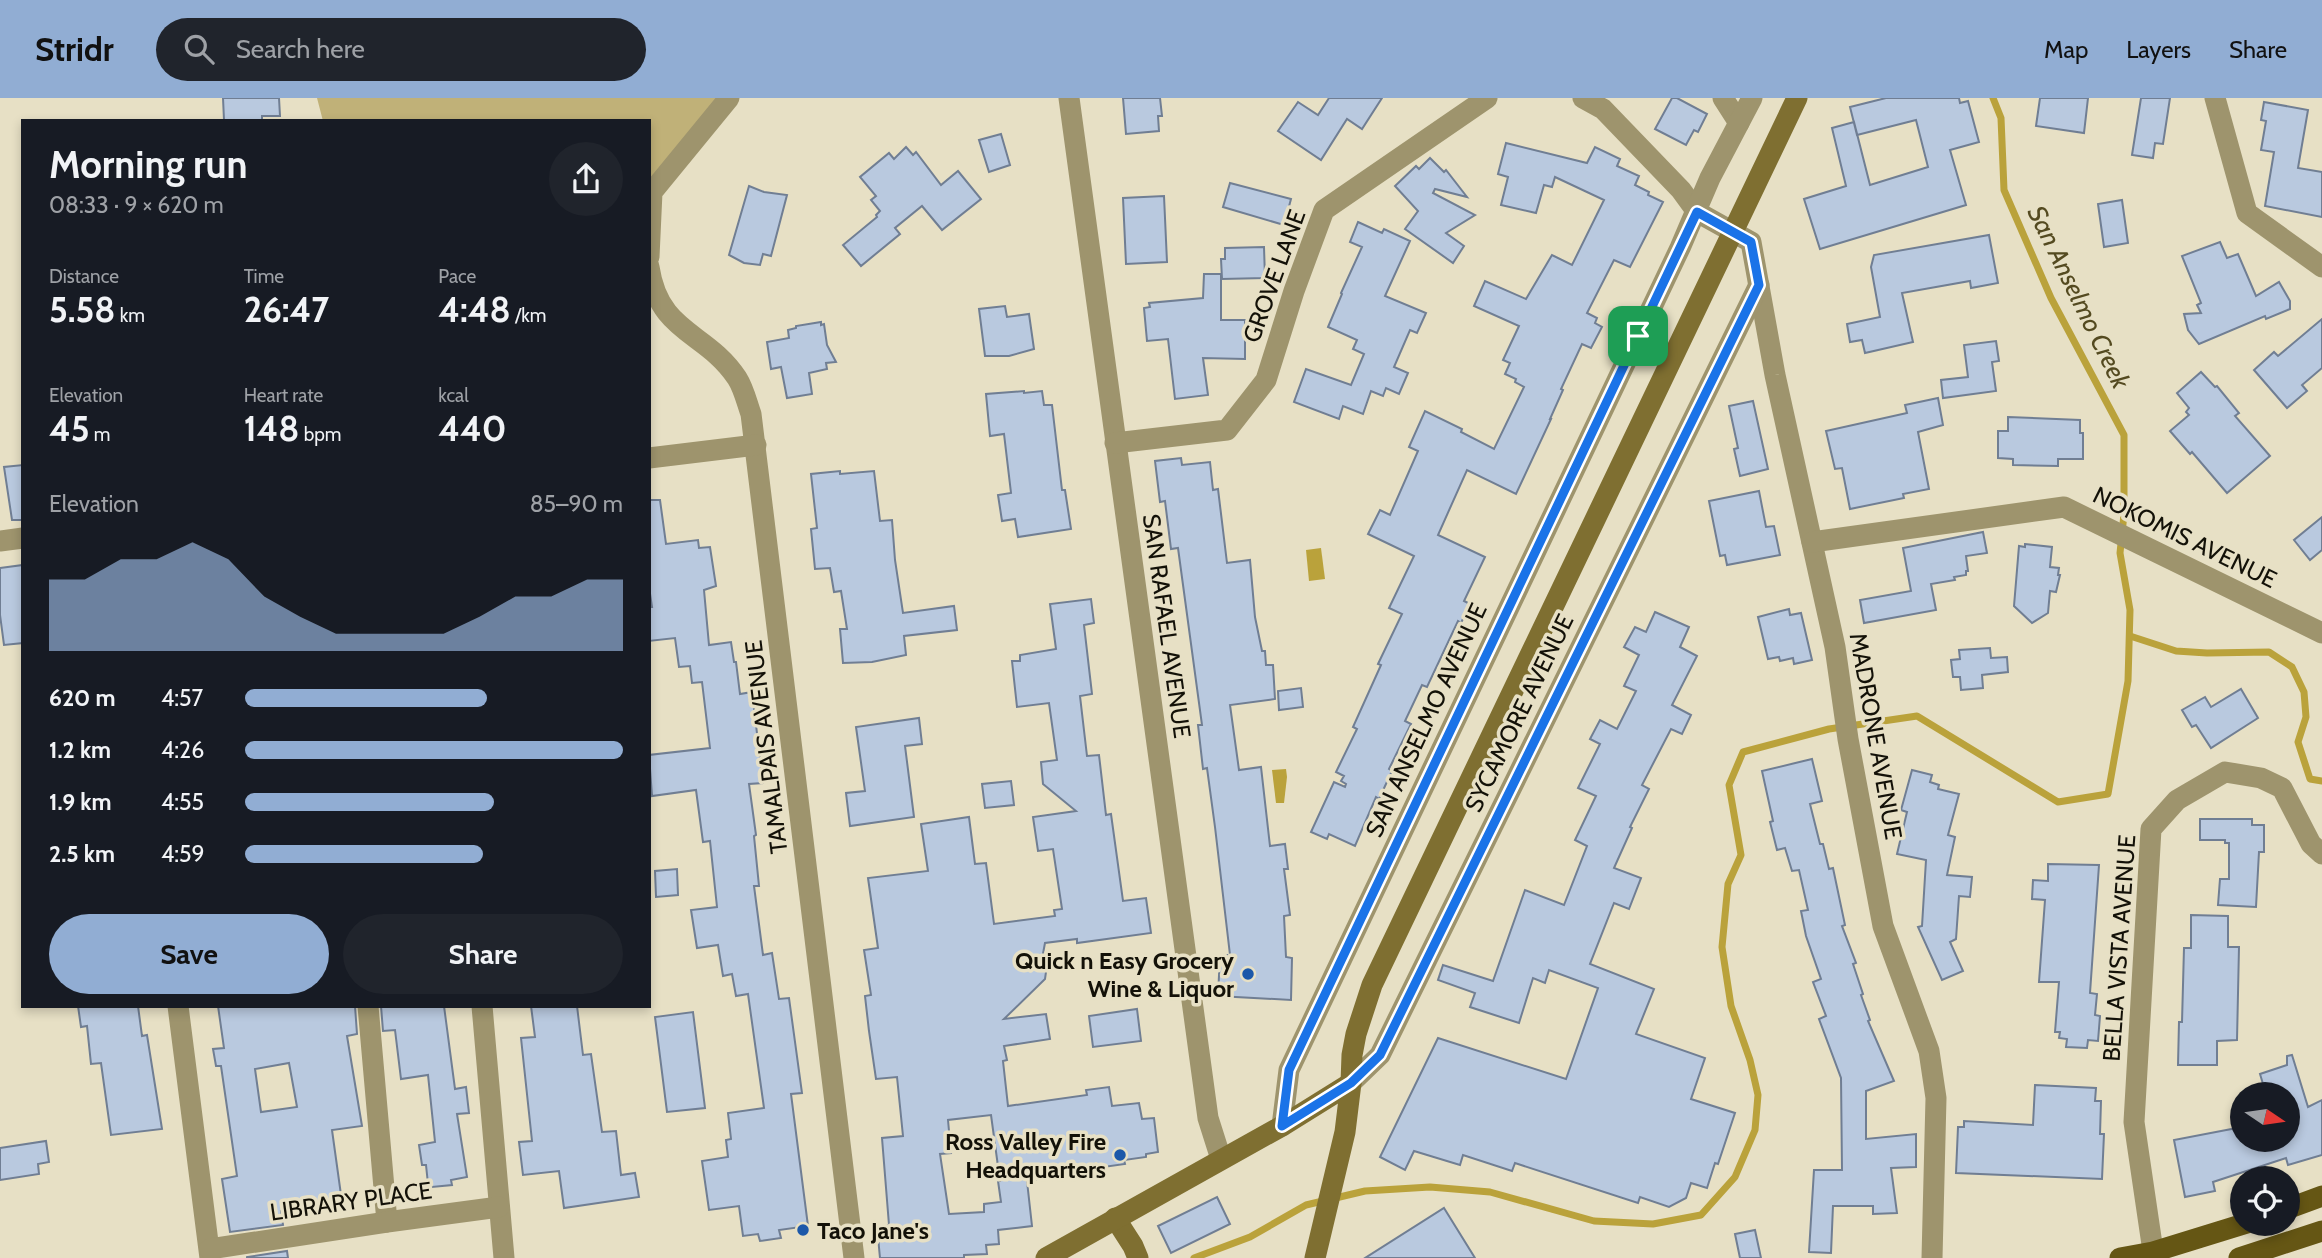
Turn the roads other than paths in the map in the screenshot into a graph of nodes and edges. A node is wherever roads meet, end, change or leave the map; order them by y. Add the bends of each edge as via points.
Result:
1 (729, 98) edge
2 (1069, 98) edge
3 (1488, 98) edge
4 (1583, 98) edge
5 (1723, 98) edge
6 (1752, 98) edge
7 (1797, 98) edge
8 (2215, 98) edge
9 (1740, 123) junction
10 (651, 192) edge
11 (1697, 212) junction
12 (1732, 231) junction
13 (2322, 267) edge
14 (651, 279) edge
15 (1759, 285) junction
16 (1115, 443) junction
17 (756, 445) junction
18 (651, 458) edge
19 (21, 538) edge
20 (0, 541) edge
21 (1812, 541) junction
22 (2322, 632) edge
23 (2322, 854) edge
24 (178, 1008) edge
25 (368, 1008) edge
26 (482, 1008) edge
27 (1351, 1083) junction
28 (1282, 1126) junction
29 (1221, 1159) junction
30 (2322, 1196) edge
31 (2300, 1204) edge
32 (499, 1207) junction
33 (1115, 1218) junction
34 (387, 1222) junction
35 (2230, 1229) edge
36 (2322, 1231) edge
37 (1318, 1251) edge
38 (1071, 1252) edge
39 (210, 1253) edge
40 (2153, 1255) edge
41 (505, 1258) edge
42 (854, 1258) edge
43 (1046, 1258) edge
44 (1138, 1258) edge
45 (1932, 1258) edge
46 (2120, 1258) edge
47 (2239, 1258) edge

1 - 10 street
2 - 16 street, SAN RAFAEL AVENUE
3 - 16 street, GROVE LANE via 1324,210 1266,380 1227,430
4 - 11 street via 1603,109
5 - 9 street
6 - 9 street, SAN ANSELMO AVENUE
7 - 12 main road
8 - 13 street via 2247,213
9 - 11 street, SAN ANSELMO AVENUE
11 - 12 street
11 - 28 street, SAN ANSELMO AVENUE via 1289,1070
12 - 15 street, MADRONE AVENUE via 1751,242
12 - 27 main road via 1385,956 1360,1019
14 - 17 street, TAMALPAIS AVENUE via 660,304 675,323 738,379
15 - 21 street, MADRONE AVENUE via 1774,375
15 - 27 street, SYCAMORE AVENUE via 1380,1055
16 - 29 street, SAN RAFAEL AVENUE via 1208,1118
17 - 18 street
17 - 42 street, TAMALPAIS AVENUE
19 - 20 street
21 - 22 street, NOKOMIS AVENUE via 2063,507
21 - 45 street, MADRONE AVENUE via 1883,926 1929,1051 1936,1098
23 - 40 street, BELLA VISTA AVENUE via 2311,844 2282,788 2261,778 2225,772 2177,800 2151,829 2134,1122
24 - 39 street
25 - 34 street
26 - 32 street
27 - 28 main road, SYCAMORE AVENUE
27 - 37 main road via 1345,1132
28 - 29 main road
29 - 33 main road
30 - 31 main road
32 - 34 street, LIBRARY PLACE
32 - 41 street
33 - 38 main road
33 - 44 main road
34 - 39 street, LIBRARY PLACE
35 - 40 main road
36 - 47 main road
38 - 43 main road
40 - 46 main road

